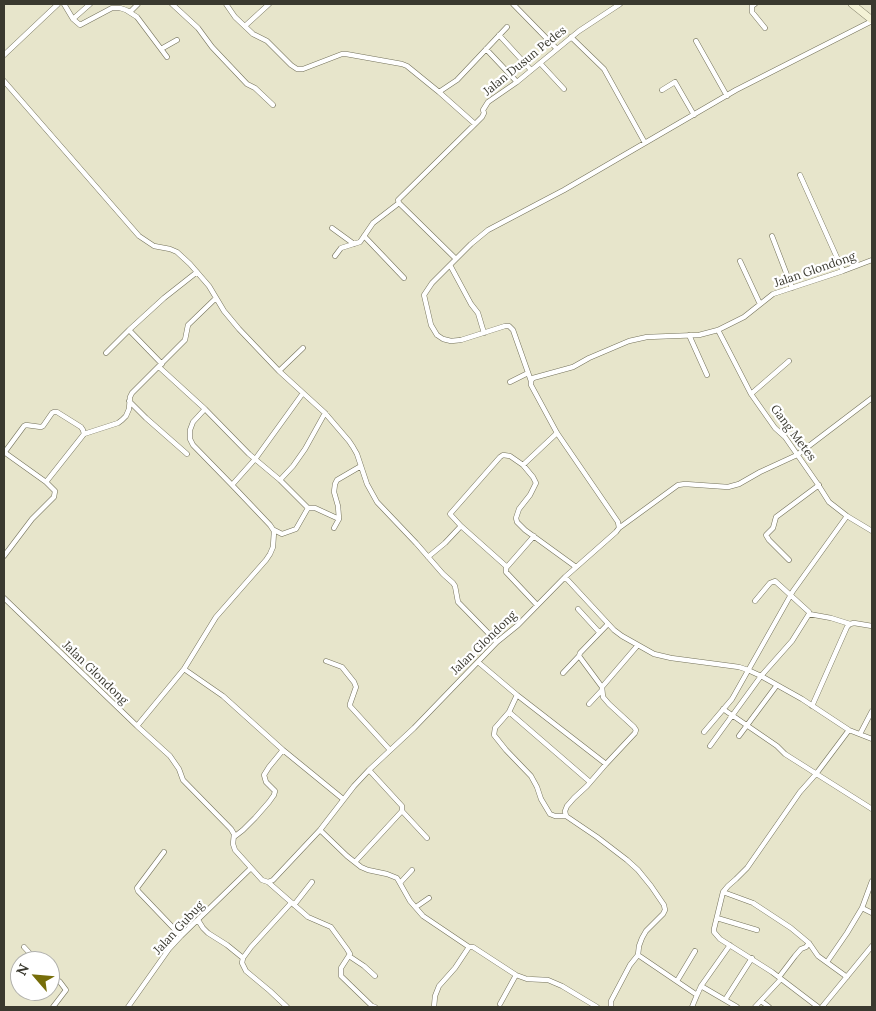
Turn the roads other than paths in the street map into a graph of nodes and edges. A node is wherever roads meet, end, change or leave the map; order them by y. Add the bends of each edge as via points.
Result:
1 (58, 4) edge
2 (64, 4) edge
3 (90, 4) edge
4 (107, 4) edge
5 (138, 4) edge
6 (172, 4) edge
7 (226, 4) edge
8 (269, 4) edge
9 (513, 4) edge
10 (620, 4) edge
11 (755, 4) edge
12 (852, 4) edge
13 (112, 8) junction
14 (130, 12) junction
15 (73, 19) junction
16 (872, 20) edge
17 (244, 26) junction
18 (507, 27) dead end
19 (765, 28) dead end
20 (499, 35) junction
21 (571, 37) junction
22 (177, 40) dead end
23 (696, 41) dead end
24 (161, 49) junction
25 (486, 49) junction
26 (557, 49) junction
27 (4, 55) edge
28 (167, 57) dead end
29 (540, 63) junction
30 (532, 70) junction
31 (4, 81) edge
32 (517, 82) junction
33 (564, 89) dead end
34 (662, 90) dead end
35 (439, 92) junction
36 (727, 96) junction
37 (273, 105) dead end
38 (694, 114) junction
39 (475, 124) junction
40 (645, 143) junction
41 (800, 175) dead end
42 (399, 204) junction
43 (332, 228) dead end
44 (364, 236) junction
45 (772, 236) dead end
46 (354, 244) junction
47 (335, 256) dead end
48 (456, 259) junction
49 (872, 260) edge
50 (740, 261) dead end
51 (450, 265) junction
52 (843, 271) junction
53 (197, 272) junction
54 (404, 278) dead end
55 (792, 288) junction
56 (216, 298) junction
57 (760, 304) junction
58 (129, 330) junction
59 (718, 330) junction
60 (484, 333) junction
61 (689, 335) junction
62 (303, 348) dead end
63 (106, 353) dead end
64 (789, 361) dead end
65 (160, 366) junction
66 (279, 370) junction
67 (528, 373) junction
68 (707, 375) dead end
69 (531, 381) junction
70 (510, 382) dead end
71 (303, 393) junction
72 (751, 394) junction
73 (872, 398) edge
74 (129, 401) junction
75 (205, 409) junction
76 (326, 413) junction
77 (557, 433) junction
78 (84, 434) junction
79 (4, 452) edge
80 (187, 454) dead end
81 (797, 455) junction
82 (256, 458) junction
83 (523, 465) junction
84 (360, 466) junction
85 (280, 480) junction
86 (46, 482) junction
87 (232, 484) junction
88 (819, 485) junction
89 (308, 508) junction
90 (847, 516) junction
91 (338, 519) junction
92 (461, 526) junction
93 (334, 528) dead end
94 (619, 528) junction
95 (274, 530) junction
96 (872, 531) edge
97 (534, 536) junction
98 (4, 556) edge
99 (428, 557) junction
100 (789, 560) dead end
101 (507, 567) junction
102 (576, 567) junction
103 (565, 577) junction
104 (791, 595) junction
105 (4, 598) edge
106 (755, 601) dead end
107 (537, 605) junction
108 (593, 608) junction
109 (578, 609) dead end
110 (809, 614) junction
111 (584, 616) junction
112 (608, 624) junction
113 (850, 624) junction
114 (872, 626) edge
115 (599, 632) junction
116 (497, 642) junction
117 (638, 645) junction
118 (579, 656) junction
119 (326, 661) dead end
120 (478, 662) junction
121 (184, 670) junction
122 (748, 670) junction
123 (563, 673) dead end
124 (761, 676) junction
125 (777, 685) junction
126 (602, 689) junction
127 (517, 695) junction
128 (589, 704) dead end
129 (812, 706) junction
130 (722, 709) junction
131 (872, 711) edge
132 (509, 712) junction
133 (732, 715) junction
134 (748, 725) junction
135 (137, 726) junction
136 (849, 730) junction
137 (704, 732) dead end
138 (860, 734) junction
139 (739, 736) dead end
140 (872, 739) edge
141 (710, 746) dead end
142 (283, 750) junction
143 (390, 750) junction
144 (606, 764) junction
145 (369, 770) junction
146 (816, 774) junction
147 (590, 782) junction
148 (343, 800) junction
149 (872, 809) edge
150 (402, 811) junction
151 (566, 816) junction
152 (320, 830) junction
153 (234, 837) junction
154 (427, 838) dead end
155 (164, 852) dead end
156 (355, 862) junction
157 (251, 868) junction
158 (412, 870) dead end
159 (872, 881) edge
160 (268, 882) junction
161 (312, 882) dead end
162 (400, 883) junction
163 (723, 892) junction
164 (428, 898) dead end
165 (293, 904) junction
166 (416, 907) junction
167 (862, 908) junction
168 (872, 913) edge
169 (717, 918) junction
170 (198, 920) junction
171 (757, 930) dead end
172 (181, 936) junction
173 (809, 944) junction
174 (730, 945) junction
175 (469, 946) junction
176 (872, 946) edge
177 (24, 947) dead end
178 (28, 951) edge
179 (695, 951) dead end
180 (638, 955) junction
181 (349, 956) junction
182 (243, 958) junction
183 (752, 958) junction
184 (827, 962) junction
185 (516, 975) junction
186 (375, 976) dead end
187 (847, 977) junction
188 (780, 978) junction
189 (677, 981) junction
190 (60, 982) edge
191 (701, 986) junction
192 (697, 995) junction
193 (60, 998) edge
194 (725, 1000) junction
195 (761, 1001) junction
196 (500, 1004) dead end
197 (128, 1007) edge
198 (287, 1007) edge
199 (375, 1007) edge
200 (434, 1007) edge
201 (597, 1007) edge
202 (611, 1007) edge
203 (692, 1007) edge
204 (737, 1007) edge
205 (755, 1007) edge
206 (769, 1007) edge
207 (818, 1007) edge
208 (822, 1007) edge

1 - 27 street
2 - 15 street
3 - 15 street
4 - 13 street
5 - 14 street
6 - 37 street via 198,28 247,84
7 - 17 street
8 - 17 street
9 - 26 street
10 - 21 street, Jalan Dusun Pedes
11 - 19 street via 752,12
12 - 16 main road
13 - 14 street
13 - 15 street via 80,25
14 - 24 street
16 - 36 street
17 - 35 street via 267,41 297,69 351,54 407,66
18 - 20 street
20 - 25 street
20 - 30 street
21 - 26 street, Jalan Dusun Pedes
21 - 40 street via 604,70
22 - 24 street
23 - 36 street
24 - 28 street
25 - 32 street
25 - 35 street via 457,80
26 - 29 street, Jalan Dusun Pedes
29 - 30 street, Jalan Dusun Pedes
29 - 33 street
30 - 32 street, Jalan Dusun Pedes
31 - 53 street via 139,236 154,246 177,252
32 - 39 street, Jalan Dusun Pedes via 488,102
34 - 38 street via 675,82
35 - 39 street
36 - 38 street
38 - 40 street
39 - 42 street, Jalan Dusun Pedes via 399,198
40 - 48 street via 488,230
41 - 52 street
42 - 44 street, Jalan Dusun Pedes via 373,223
42 - 48 street
43 - 46 street
44 - 46 street, Jalan Dusun Pedes
44 - 54 street
45 - 55 street
46 - 47 street, Jalan Dusun Pedes via 341,248
48 - 51 street
49 - 52 street, Jalan Glondong
50 - 57 street
51 - 60 street via 478,313
51 - 60 street via 424,295 431,325 443,340 461,340
52 - 55 street, Jalan Glondong
53 - 56 street
53 - 58 street
55 - 57 street, Jalan Glondong via 773,294
56 - 65 street via 190,322 185,340
56 - 66 street via 224,311
57 - 59 street, Jalan Glondong via 744,317
58 - 63 street
58 - 65 street
59 - 61 street, Jalan Glondong via 699,336
59 - 72 street, Gang Metes
60 - 67 street via 505,326 511,328
61 - 68 street
61 - 69 street, Jalan Glondong via 629,341 573,367
62 - 66 street
64 - 72 street
65 - 74 street via 132,393
65 - 75 street
66 - 71 street
67 - 69 street
67 - 70 street
69 - 77 street
71 - 76 street
71 - 82 street
72 - 81 street, Gang Metes
73 - 81 street, Jalan Glondong
74 - 78 street via 126,416 118,423
74 - 80 street
75 - 82 street
75 - 87 street via 193,422 190,439 193,446
76 - 84 street via 349,441
76 - 85 street via 305,449
77 - 83 street
77 - 94 street
78 - 79 street via 81,427 54,412 41,427 24,426
78 - 86 street
79 - 86 street
81 - 88 street, Gang Metes
81 - 94 street, Jalan Glondong via 728,487 678,485
82 - 85 street
82 - 87 street
83 - 92 street via 510,456 500,457 450,514
83 - 97 street via 536,483 516,518
84 - 91 street via 335,484
84 - 99 street via 377,502
85 - 89 street
86 - 98 street via 55,491 54,497 32,519
87 - 95 street
88 - 90 street, Gang Metes via 829,502
88 - 100 street via 776,517 773,528 766,535
89 - 91 street
89 - 95 street via 296,529 282,534
90 - 96 street, Gang Metes
90 - 104 street
91 - 93 street
92 - 99 street
92 - 101 street
94 - 102 street, Jalan Glondong
95 - 121 street via 270,554 216,617
97 - 101 street
97 - 102 street
99 - 116 street via 453,583 458,602
101 - 107 street via 506,572
102 - 103 street, Jalan Glondong
103 - 107 street, Jalan Glondong
103 - 108 street
104 - 106 street via 773,581
104 - 110 street
104 - 122 street
105 - 135 street, Jalan Glondong
107 - 116 street, Jalan Glondong
108 - 111 street
108 - 112 street
109 - 111 street
110 - 113 street
110 - 124 street via 792,641
111 - 115 street
112 - 115 street
112 - 117 street
113 - 114 street
113 - 129 street
115 - 118 street
116 - 120 street, Jalan Glondong
117 - 122 street via 654,654 671,658
117 - 126 street
118 - 123 street
118 - 126 street
119 - 143 street via 342,667 354,682 356,687 350,706
120 - 127 street
120 - 143 street, Jalan Glondong
121 - 135 street
121 - 142 street via 223,696
122 - 124 street
122 - 130 street
124 - 125 street
124 - 133 street
125 - 129 street
125 - 134 street
126 - 128 street
126 - 144 street via 603,697 636,730
127 - 132 street
127 - 144 street
129 - 136 street
130 - 133 street
130 - 137 street
131 - 138 street
132 - 147 street
132 - 151 street via 495,728 494,735 531,776 550,814
133 - 134 street
133 - 141 street
134 - 139 street
134 - 146 street
135 - 153 street, Jalan Glondong via 170,756 180,769 183,780 231,829
136 - 138 street
136 - 146 street
138 - 140 street
142 - 148 street
142 - 153 street via 264,775 275,791 274,795
143 - 145 street, Jalan Glondong
144 - 147 street
145 - 148 street, Jalan Glondong
145 - 150 street via 402,806
146 - 149 street
146 - 163 street via 747,868
147 - 151 street via 567,806
148 - 152 street, Jalan Glondong
150 - 154 street
150 - 156 street
151 - 180 street via 638,870 664,905 663,914 642,938
152 - 156 street
152 - 160 street, Jalan Glondong
153 - 157 street, Jalan Glondong via 232,844 235,850
155 - 172 street via 137,888
156 - 162 street via 368,870 397,878
157 - 160 street, Jalan Glondong
157 - 170 street, Jalan Gubug
158 - 162 street
159 - 167 street
160 - 165 street
161 - 165 street
162 - 166 street
163 - 169 street
163 - 173 street via 753,903
164 - 166 street
165 - 181 street via 308,917 329,925 348,949
165 - 182 street
166 - 175 street via 423,916
167 - 168 street
167 - 184 street
169 - 171 street
169 - 174 street via 714,932
170 - 172 street, Jalan Gubug
170 - 182 street via 203,928
172 - 197 street, Jalan Gubug
173 - 184 street
173 - 188 street via 795,956
174 - 183 street
174 - 191 street
175 - 185 street
175 - 200 street via 439,986
176 - 187 street
177 - 178 street
179 - 189 street
180 - 189 street
180 - 202 street
181 - 186 street
181 - 199 street via 340,968 341,976
182 - 198 street via 246,971
183 - 188 street
183 - 194 street
184 - 187 street
185 - 196 street
185 - 201 street via 548,980
187 - 208 street
188 - 195 street
188 - 207 street
189 - 192 street
190 - 193 street via 66,990
191 - 192 street
191 - 194 street
192 - 203 street
194 - 204 street
195 - 205 street
195 - 206 street

